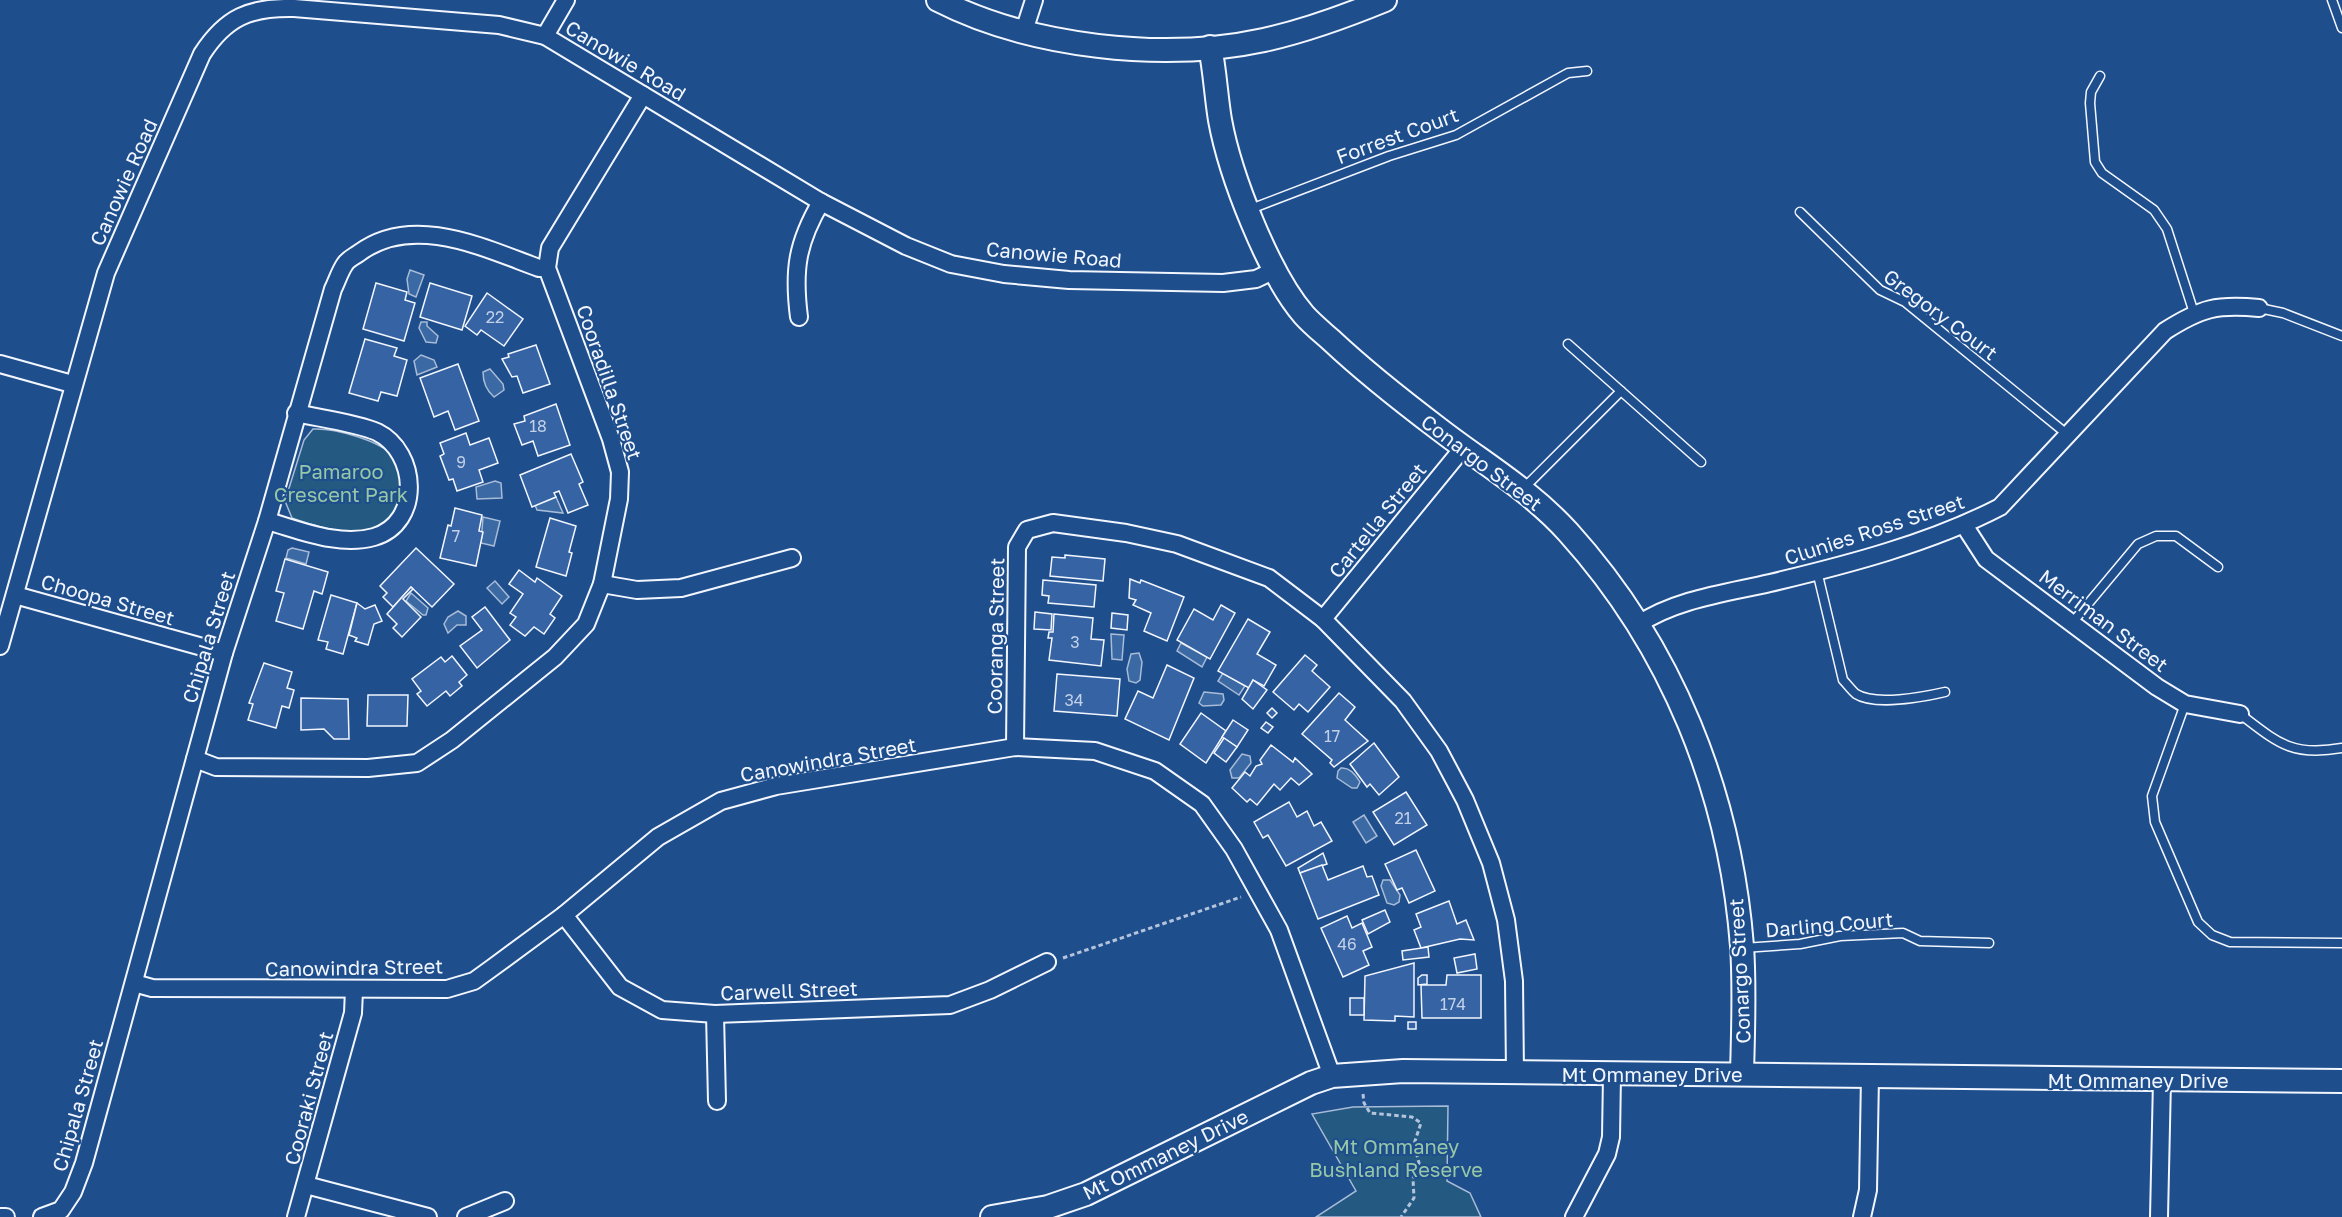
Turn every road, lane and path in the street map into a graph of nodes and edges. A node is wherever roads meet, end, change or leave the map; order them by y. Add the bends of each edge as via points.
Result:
1 (566, 0) edge
2 (938, 0) edge
3 (1034, 0) edge
4 (1385, 0) edge
5 (2332, 0) edge
6 (2342, 28) edge
7 (1024, 31) junction
8 (545, 36) junction
9 (1210, 47) junction
10 (1587, 71) dead end
11 (2100, 76) dead end
12 (643, 95) junction
13 (821, 202) junction
14 (1247, 210) junction
15 (1800, 212) dead end
16 (547, 268) junction
17 (1275, 270) junction
18 (2259, 308) joint
19 (2194, 313) junction
20 (798, 317) dead end
21 (2342, 336) edge
22 (1568, 344) dead end
23 (0, 364) edge
24 (72, 384) junction
25 (1621, 392) junction
26 (296, 413) junction
27 (2068, 435) junction
28 (1463, 448) junction
29 (1701, 462) dead end
30 (1523, 488) junction
31 (267, 521) junction
32 (1964, 525) junction
33 (792, 558) dead end
34 (2218, 567) dead end
35 (1817, 572) junction
36 (602, 584) junction
37 (15, 595) junction
38 (1323, 619) junction
39 (2072, 623) junction
40 (1640, 624) junction
41 (0, 646) edge
42 (224, 653) junction
43 (1945, 692) dead end
44 (2185, 704) junction
45 (2240, 714) joint
46 (1015, 747) junction
47 (2342, 748) edge
48 (195, 759) junction
49 (1257, 890) junction
50 (564, 915) junction
51 (1989, 943) dead end
52 (2342, 943) edge
53 (1742, 948) junction
54 (1047, 962) joint
55 (134, 983) junction
56 (354, 990) junction
57 (715, 1014) junction
58 (1515, 1073) junction
59 (1742, 1074) junction
60 (1612, 1075) junction
61 (1332, 1076) junction
62 (1870, 1076) junction
63 (2163, 1080) junction
64 (2342, 1081) edge
65 (1363, 1091) dead end
66 (717, 1101) dead end
67 (306, 1185) junction
68 (505, 1201) dead end
69 (0, 1217) edge
70 (6, 1217) edge
71 (42, 1217) edge
72 (296, 1217) edge
73 (428, 1217) edge
74 (466, 1217) edge
75 (992, 1217) edge
76 (1401, 1217) edge
77 (1574, 1217) edge
78 (1862, 1217) edge
79 (2159, 1217) edge

1 - 8 street
2 - 7 street via 979,18
3 - 7 street
4 - 9 street via 1302,31
5 - 6 lane
7 - 9 street via 1088,44 1157,50
8 - 12 street, Canowie Road
8 - 24 street, Canowie Road via 499,25 294,8 245,14 216,32 202,54 106,273
9 - 14 street, Conargo Street via 1220,122
10 - 14 lane, Forrest Court via 1568,72 1456,135
11 - 19 lane via 2090,102 2095,162 2102,173 2154,210 2167,229
12 - 13 street, Canowie Road
12 - 16 street via 550,248
13 - 17 street, Canowie Road via 906,246 951,264 1004,274 1070,280 1223,283 1256,279
13 - 20 street via 805,230 796,262
14 - 17 street, Conargo Street
15 - 27 lane, Gregory Court via 1880,290 1905,302
16 - 26 street, Chipala Street via 447,237 389,237 369,246 345,263 333,289
16 - 36 street, Cooradilla Street via 620,472 619,499
17 - 28 street, Conargo Street via 1304,315 1368,375
18 - 19 street, Clunies Ross Street via 2228,305
18 - 21 lane
19 - 27 street, Clunies Ross Street via 2165,330
22 - 25 lane
23 - 24 street
24 - 37 street, Canowie Road
25 - 29 lane
25 - 30 lane
26 - 31 street, Chipala Street
26 - 31 street via 377,432 404,459 410,478 407,499 393,527 376,536 355,540
27 - 32 street, Clunies Ross Street via 2000,507
28 - 30 street, Conargo Street
28 - 38 street, Cartella Street
30 - 40 street, Conargo Street via 1573,538
31 - 42 street, Chipala Street
32 - 35 street, Clunies Ross Street
32 - 39 street, Merriman Street via 1986,559
33 - 36 street via 681,588 637,590
34 - 39 lane via 2176,536 2156,537 2138,544
35 - 40 street, Clunies Ross Street via 1677,606
35 - 43 lane via 1843,680 1856,694 1869,699 1906,701
36 - 48 street, Cooradilla Street via 586,624 555,657 452,740 417,763 368,768 216,767
37 - 41 street, Canowie Road
37 - 42 street, Choopa Street
38 - 46 street, Cooranga Street via 1269,578 1177,544 1053,523 1027,530 1017,547
38 - 58 street, Cooranga Street via 1403,701 1439,751 1468,805 1491,863 1506,920 1514,981
39 - 44 street, Merriman Street
40 - 53 street, Conargo Street via 1706,762 1732,864
42 - 48 street, Chipala Street
44 - 45 street, Merriman Street
44 - 52 lane via 2152,796 2155,822 2198,922 2212,935 2230,942
45 - 47 lane via 2296,750
46 - 49 street, Canowindra Street via 1095,752 1155,771 1202,804
46 - 50 street, Canowindra Street via 776,786 721,801 658,837
48 - 55 street, Chipala Street
49 - 54 path via 1076,956
49 - 61 street, Canowindra Street via 1279,930
50 - 56 street, Canowindra Street via 474,981 447,989
50 - 57 street, Carwell Street via 620,987 662,1010
51 - 53 lane, Darling Court via 1920,940 1903,933
53 - 59 street, Conargo Street
54 - 57 street, Carwell Street via 950,1005
55 - 56 street, Canowindra Street via 152,988
55 - 71 street, Chipala Street via 73,1192 61,1210
56 - 67 street, Cooraki Street via 353,1013
57 - 66 street
58 - 60 street, Mt Ommaney Drive
58 - 61 street, Mt Ommaney Drive via 1403,1071
59 - 60 street, Mt Ommaney Drive
59 - 62 street, Mt Ommaney Drive
60 - 77 street via 1607,1154
61 - 75 street, Mt Ommaney Drive via 1086,1194 1048,1207
62 - 63 street, Mt Ommaney Drive
62 - 78 street via 1868,1190
63 - 64 street, Mt Ommaney Drive
63 - 79 street
65 - 76 path via 1370,1113 1412,1117 1421,1123 1414,1144 1419,1162 1413,1179 1414,1198
67 - 72 street, Cooraki Street
67 - 73 street
68 - 74 street
69 - 70 street

